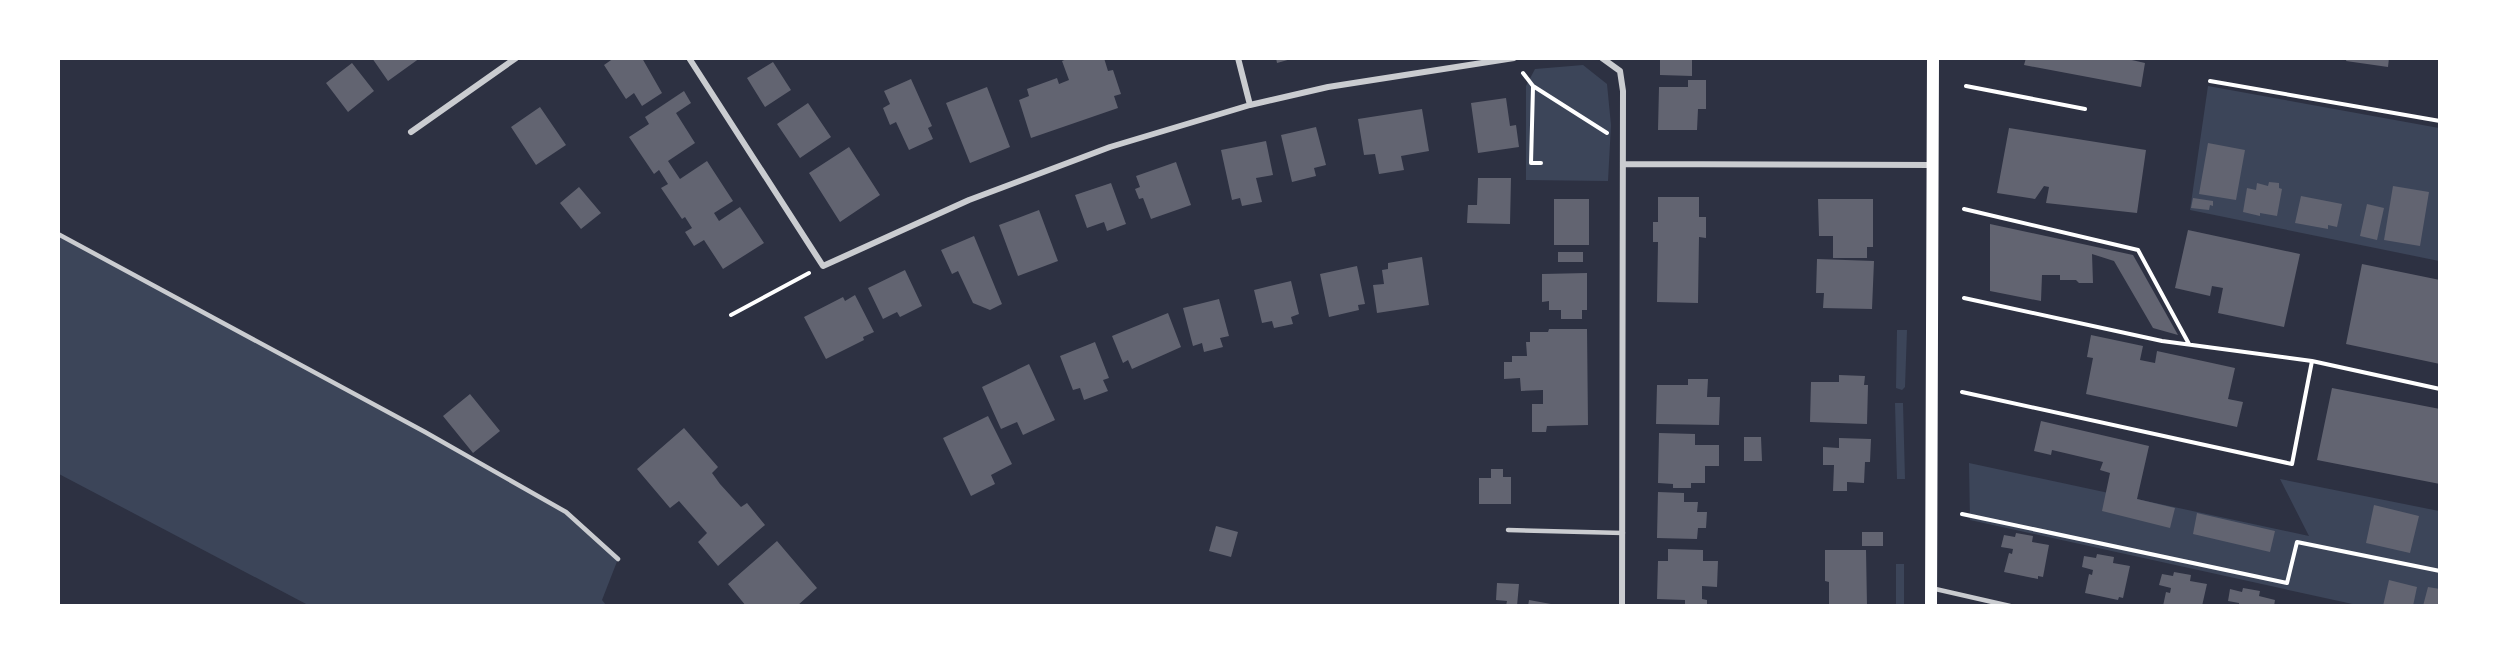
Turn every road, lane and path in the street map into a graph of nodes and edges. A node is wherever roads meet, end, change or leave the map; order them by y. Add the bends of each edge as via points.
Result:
1 (516, 58) edge
2 (689, 58) edge
3 (1238, 58) edge
4 (1514, 58) edge
5 (1602, 58) edge
6 (1933, 58) edge
7 (1523, 73) dead end
8 (2210, 81) dead end
9 (1533, 86) junction
10 (1966, 86) dead end
11 (1250, 105) junction
12 (2085, 109) dead end
13 (2439, 122) edge
14 (411, 132) dead end
15 (1607, 133) dead end
16 (1541, 163) dead end
17 (1623, 164) junction
18 (1932, 165) junction
19 (1964, 209) dead end
20 (58, 234) edge
21 (823, 266) junction
22 (1964, 298) dead end
23 (731, 315) dead end
24 (2190, 344) junction
25 (2312, 361) junction
26 (2439, 389) edge
27 (1962, 392) dead end
28 (1962, 514) dead end
29 (1508, 530) dead end
30 (1623, 533) junction
31 (618, 559) dead end
32 (2439, 572) edge
33 (1932, 588) junction
34 (1622, 606) edge
35 (1931, 606) edge
36 (2010, 606) edge

1 - 14 street
2 - 21 street
3 - 11 street
4 - 11 street via 1328,87
5 - 17 street via 1620,71
6 - 18 main road
7 - 9 path
8 - 13 path
9 - 15 path
9 - 16 path via 1531,163
10 - 12 path
11 - 21 street via 1110,147 980,195
17 - 18 street
17 - 30 street
18 - 33 main road
19 - 24 path via 2138,250
20 - 31 lane via 566,512
21 - 23 path
22 - 24 path
24 - 25 path
25 - 26 path
25 - 27 path via 2292,464
28 - 32 path via 2287,583 2296,542
29 - 30 lane
30 - 34 street
33 - 35 main road
33 - 36 lane

